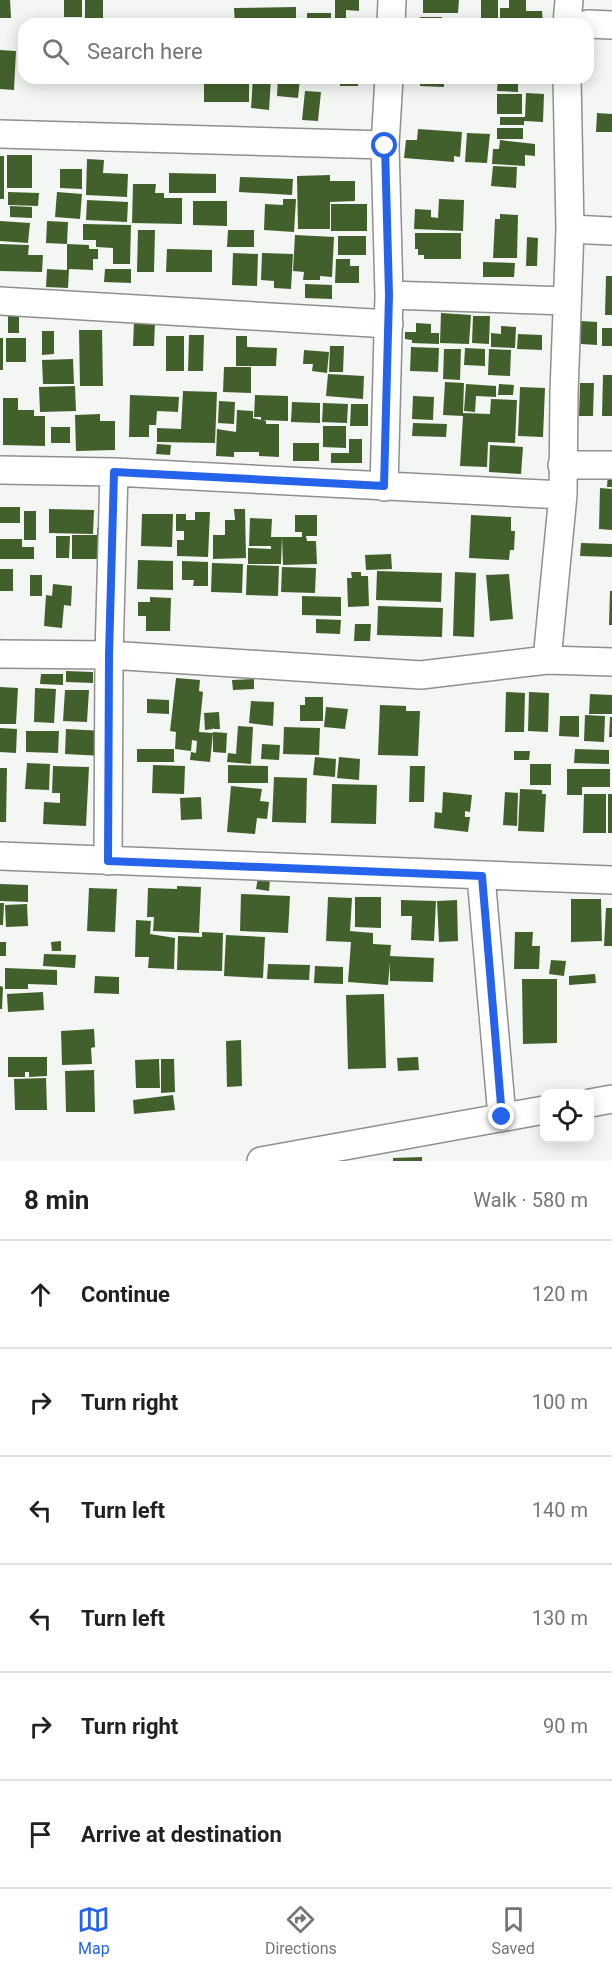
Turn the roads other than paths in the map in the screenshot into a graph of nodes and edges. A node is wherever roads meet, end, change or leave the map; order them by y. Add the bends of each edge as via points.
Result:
1 (392, 0) edge
2 (568, 0) edge
3 (391, 18) edge
4 (567, 18) edge
5 (594, 24) edge
6 (612, 25) edge
7 (388, 84) edge
8 (567, 84) edge
9 (0, 134) edge
10 (385, 146) junction
11 (570, 229) junction
12 (612, 231) edge
13 (389, 295) junction
14 (0, 301) edge
15 (567, 301) junction
16 (389, 324) junction
17 (562, 465) junction
18 (612, 465) edge
19 (0, 470) edge
20 (114, 472) junction
21 (384, 486) junction
22 (563, 495) junction
23 (0, 654) edge
24 (109, 655) junction
25 (548, 660) junction
26 (612, 662) edge
27 (0, 856) edge
28 (108, 861) junction
29 (482, 876) junction
30 (612, 880) edge
31 (612, 1099) edge
32 (594, 1102) edge
33 (540, 1111) edge
34 (502, 1117) junction
35 (261, 1161) edge

1 - 3 street
2 - 4 street
5 - 6 street
7 - 10 street
8 - 11 street
9 - 10 street
10 - 13 street
11 - 12 street
11 - 15 street
13 - 15 street
13 - 16 street
14 - 16 street
15 - 17 street
16 - 21 street
17 - 18 street
17 - 22 street
19 - 20 street
20 - 21 street
20 - 24 street
21 - 22 street
22 - 25 street
23 - 24 street
24 - 25 street via 421,675
24 - 28 street
25 - 26 street
27 - 28 street
28 - 29 street
29 - 30 street
29 - 34 street
31 - 32 street
33 - 34 street
34 - 35 street

